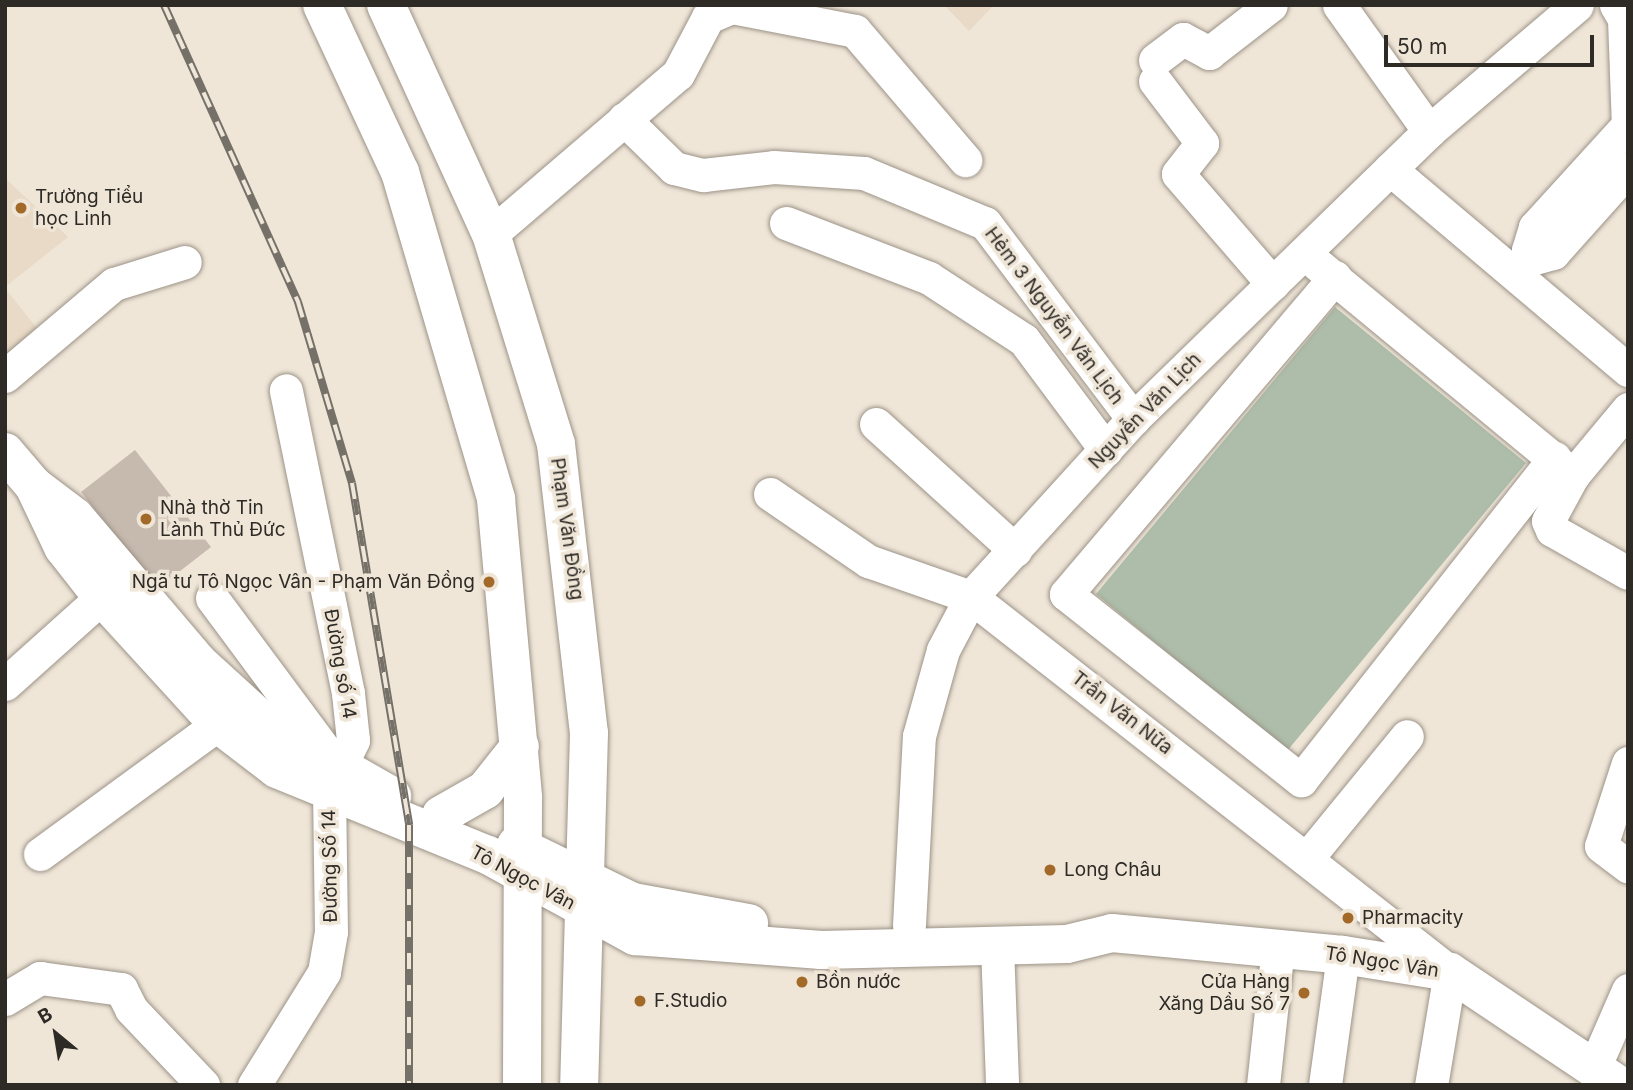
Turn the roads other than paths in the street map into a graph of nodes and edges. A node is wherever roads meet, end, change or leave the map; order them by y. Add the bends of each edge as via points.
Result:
1 (322, 5) edge
2 (386, 5) edge
3 (1271, 5) edge
4 (1339, 5) edge
5 (1577, 5) edge
6 (1616, 5) edge
7 (700, 11) edge
8 (624, 119) junction
9 (1627, 126) edge
10 (1429, 131) junction
11 (965, 160) dead end
12 (1390, 169) junction
13 (1628, 169) edge
14 (786, 223) dead end
15 (491, 234) junction
16 (1303, 254) junction
17 (186, 262) dead end
18 (1335, 277) junction
19 (1273, 284) junction
20 (1628, 370) edge
21 (5, 376) edge
22 (286, 390) dead end
23 (1628, 409) edge
24 (1133, 419) junction
25 (876, 424) dead end
26 (1106, 450) junction
27 (5, 452) edge
28 (1563, 466) junction
29 (34, 485) junction
30 (770, 494) dead end
31 (1014, 550) junction
32 (1628, 573) edge
33 (102, 597) junction
34 (971, 597) junction
35 (212, 598) dead end
36 (5, 684) edge
37 (218, 724) junction
38 (1407, 736) dead end
39 (520, 746) junction
40 (1628, 763) edge
41 (334, 782) junction
42 (441, 815) junction
43 (40, 854) dead end
44 (1308, 857) junction
45 (524, 861) junction
46 (1628, 866) edge
47 (585, 894) junction
48 (909, 925) junction
49 (1112, 933) junction
50 (997, 946) junction
51 (1278, 947) junction
52 (1343, 955) junction
53 (1450, 972) junction
54 (1628, 990) edge
55 (5, 999) edge
56 (1606, 1077) edge
57 (203, 1085) edge
58 (254, 1085) edge
59 (522, 1085) edge
60 (579, 1085) edge
61 (1002, 1085) edge
62 (1263, 1085) edge
63 (1325, 1085) edge
64 (1431, 1085) edge

1 - 39 main road via 400,172 496,499
2 - 15 main road, Phạm Văn Đồng
3 - 19 street via 1209,53 1183,39 1155,71 1202,143 1178,174
4 - 10 street
5 - 10 street, Nguyễn Văn Lịch
6 - 9 street via 1625,19
7 - 8 street via 678,74
7 - 11 street via 732,7 855,31
8 - 15 street
8 - 24 street, Hẻm 3 Nguyễn Văn Lịch via 674,168 703,174 774,167 864,173 985,223
9 - 13 street via 1535,227 1528,250 1538,257 1553,253
10 - 12 street, Nguyễn Văn Lịch
12 - 16 street, Nguyễn Văn Lịch
12 - 20 street
14 - 26 street via 929,278 1024,340
15 - 47 main road, Phạm Văn Đồng via 556,444 571,538 589,733
16 - 18 street
16 - 19 street, Nguyễn Văn Lịch
17 - 21 street via 114,284
18 - 28 street
18 - 28 street via 1066,594 1301,780
19 - 24 street, Nguyễn Văn Lịch
22 - 41 street, Đường số 14 via 348,693 353,740
23 - 28 street
24 - 26 street, Nguyễn Văn Lịch
25 - 31 street
26 - 31 street, Nguyễn Văn Lịch
27 - 29 main road, Tô Ngọc Vân
28 - 32 street via 1550,514 1552,530
29 - 33 main road, Tô Ngọc Vân via 63,547
29 - 41 main road, Tô Ngọc Vân via 75,517 208,671
30 - 34 street, Trần Văn Nữa via 868,561
31 - 34 street, Nguyễn Văn Lịch
33 - 36 street
33 - 37 main road, Tô Ngọc Vân
34 - 44 street, Trần Văn Nữa
34 - 48 street, Nguyễn Văn Lịch via 943,650 919,736
35 - 41 street, Đường số 14
37 - 41 main road, Tô Ngọc Vân via 277,769
37 - 43 street
38 - 44 street
39 - 42 main road via 485,790
39 - 45 main road
40 - 46 street via 1601,846
41 - 42 main road, Tô Ngọc Vân
41 - 45 main road, Tô Ngọc Vân
41 - 58 street, Đường Số 14 via 332,910 324,972
42 - 45 main road, Tô Ngọc Vân
44 - 53 street, Trần Văn Nữa
45 - 47 main road, Tô Ngọc Vân
45 - 59 main road
47 - 48 main road, Tô Ngọc Vân via 754,923
47 - 50 main road, Tô Ngọc Vân via 635,936 821,950
47 - 60 main road, Phạm Văn Đồng
48 - 49 main road, Tô Ngọc Vân via 1083,921
49 - 50 main road, Tô Ngọc Vân via 1067,944
49 - 51 main road, Tô Ngọc Vân
50 - 61 street
51 - 52 main road, Tô Ngọc Vân
51 - 62 street
52 - 53 main road, Tô Ngọc Vân
52 - 63 street
53 - 56 main road, Tô Ngọc Vân
53 - 64 street
54 - 56 street
55 - 57 street via 40,978 121,989 131,1009

